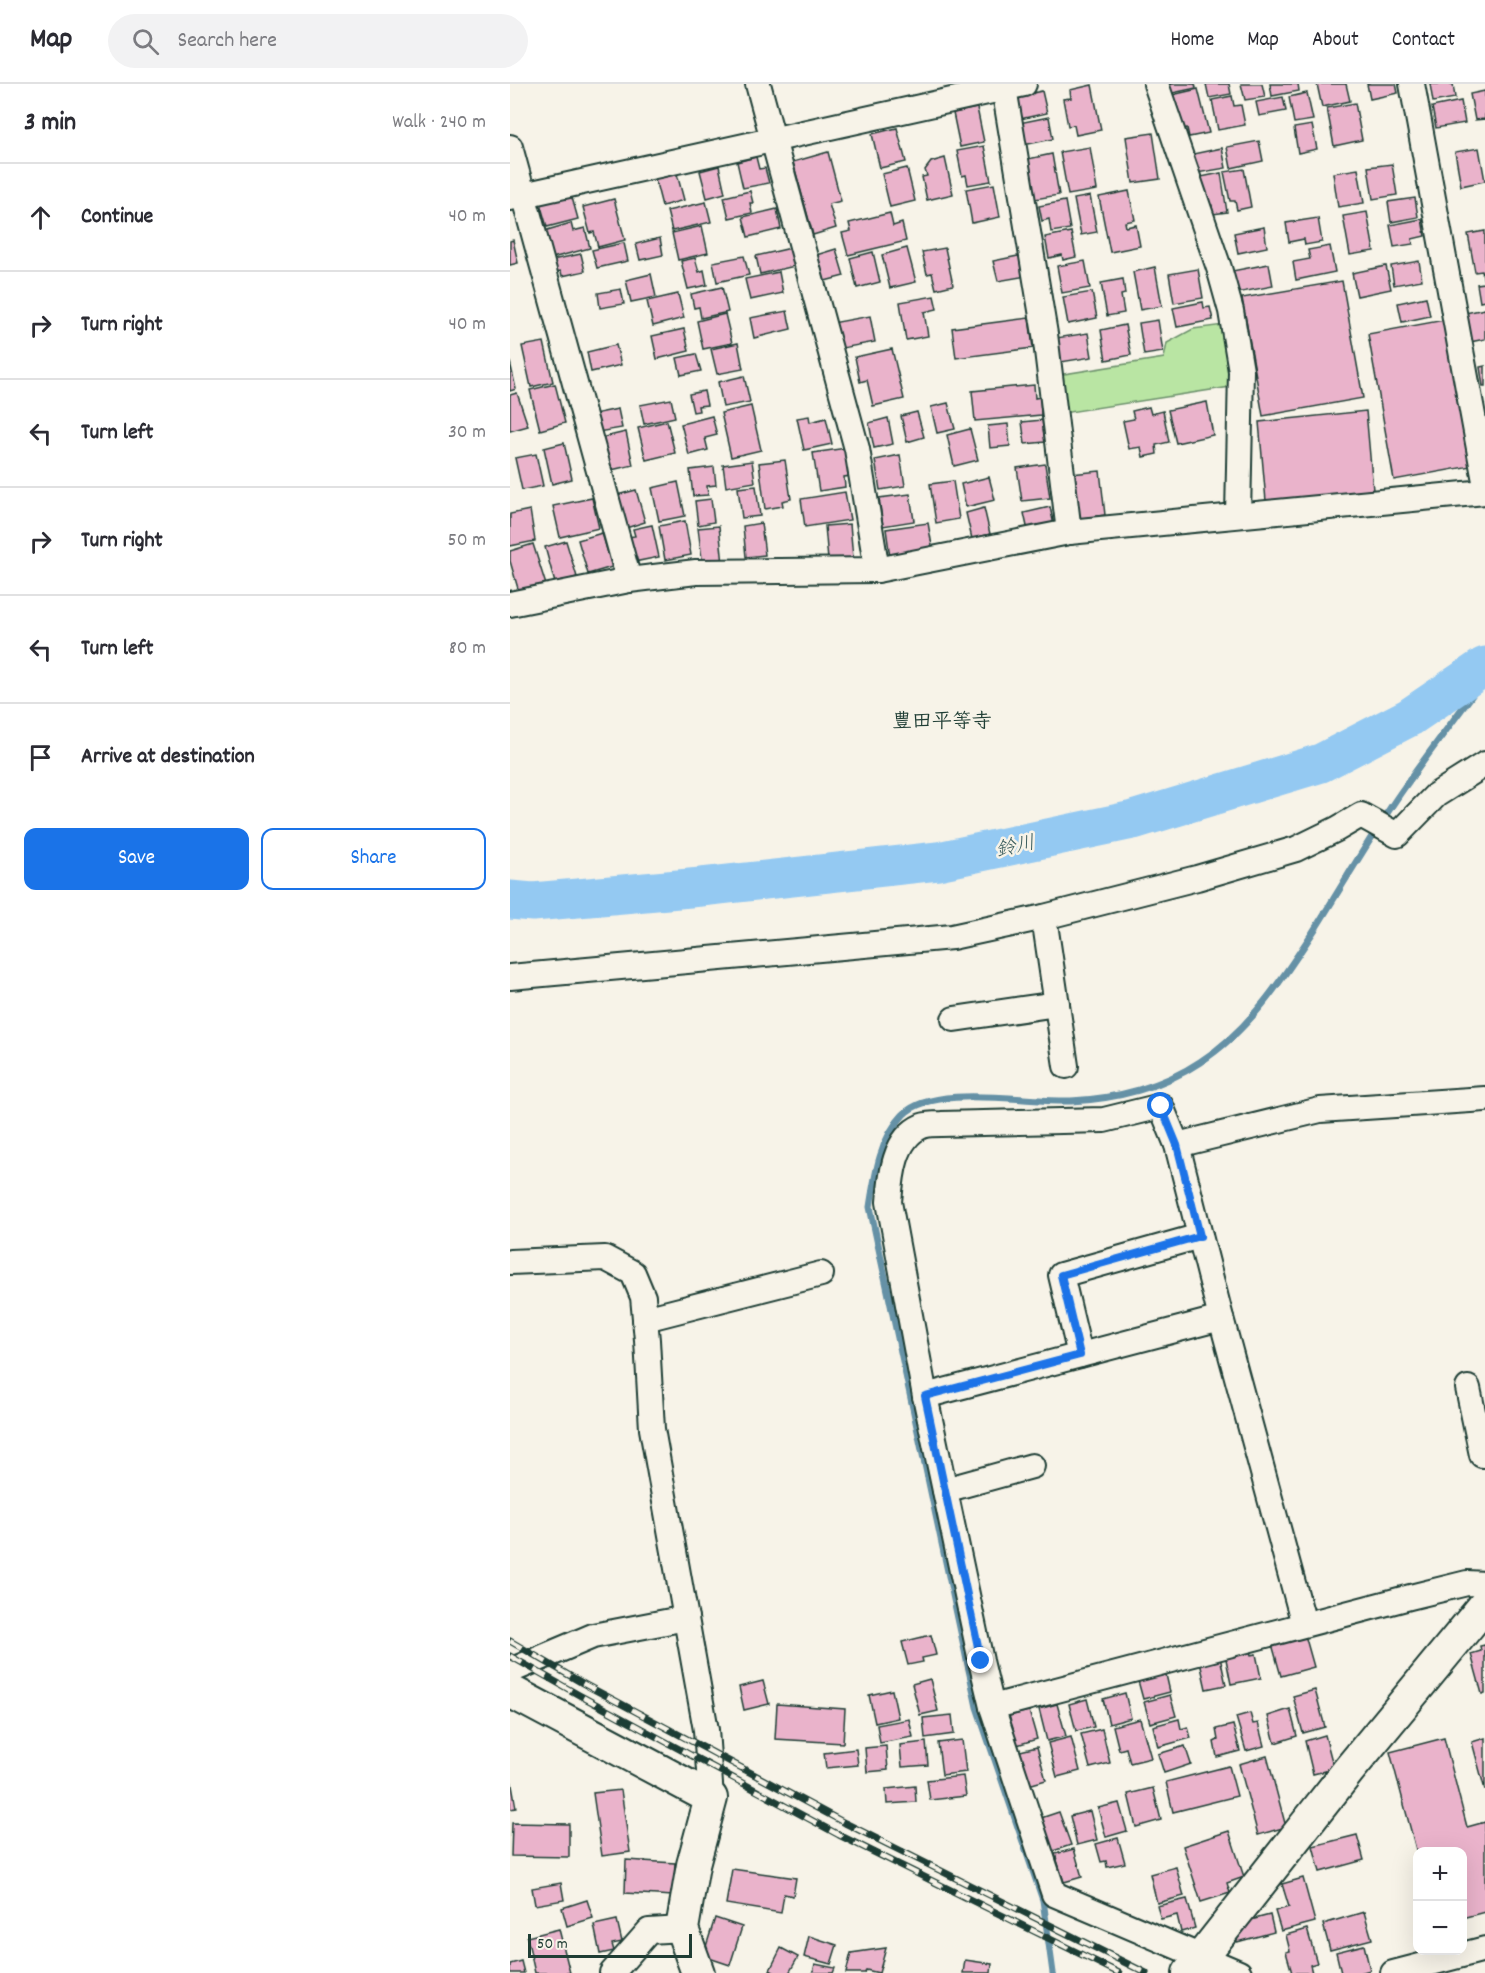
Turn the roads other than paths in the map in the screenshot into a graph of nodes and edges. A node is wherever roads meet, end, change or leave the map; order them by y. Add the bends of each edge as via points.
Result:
1 (758, 84) edge
2 (1156, 84) edge
3 (1412, 84) edge
4 (1014, 86) edge
5 (773, 140) junction
6 (510, 147) edge
7 (517, 196) edge
8 (1485, 482) edge
9 (1485, 492) edge
10 (1238, 515) junction
11 (1069, 532) junction
12 (877, 570) junction
13 (628, 580) junction
14 (510, 604) edge
15 (1485, 764) edge
16 (1044, 917) junction
17 (510, 977) edge
18 (1057, 1004) junction
19 (954, 1019) dead end
20 (1066, 1066) dead end
21 (1485, 1099) edge
22 (1177, 1145) junction
23 (1200, 1236) junction
24 (510, 1263) edge
25 (821, 1274) dead end
26 (645, 1318) junction
27 (1221, 1318) junction
28 (1080, 1355) junction
29 (1468, 1388) dead end
30 (925, 1396) junction
31 (1485, 1454) edge
32 (1032, 1466) dead end
33 (945, 1490) junction
34 (1485, 1584) edge
35 (1485, 1605) edge
36 (686, 1618) junction
37 (1304, 1624) junction
38 (510, 1671) edge
39 (510, 1691) edge
40 (992, 1707) junction
41 (711, 1798) junction
42 (682, 1929) junction
43 (1485, 1948) edge
44 (1195, 1965) edge
45 (1403, 1972) edge
46 (612, 1973) edge
47 (698, 1973) edge
48 (1239, 1973) edge

1 - 5 street
2 - 10 street via 1231,311 1241,371
3 - 8 street
4 - 5 street
4 - 11 street
5 - 7 street
5 - 12 street via 857,449
6 - 7 street
7 - 13 street
9 - 10 street
10 - 11 street
11 - 12 street
12 - 13 street via 696,572
13 - 14 street
15 - 16 street via 1436,795 1397,835 1361,815 1296,849
16 - 17 street via 952,937
16 - 18 street
18 - 19 street
18 - 20 street
21 - 22 street via 1320,1110
22 - 23 street
22 - 30 street via 1161,1106 1104,1120 922,1126 905,1139 891,1171 889,1202
23 - 27 street
23 - 28 street via 1061,1275
24 - 26 street via 605,1258 633,1273 643,1297
25 - 26 street
26 - 36 street via 652,1429
27 - 28 street
27 - 37 street
28 - 30 street
29 - 31 street via 1482,1455
30 - 33 street
32 - 33 street
33 - 40 street
34 - 37 street via 1467,1583
35 - 44 street
36 - 38 street via 592,1636
36 - 41 street via 706,1730
37 - 40 street
39 - 41 street
40 - 44 street via 1054,1894
41 - 42 street via 693,1864
42 - 46 street via 649,1931
42 - 47 street
43 - 45 street
44 - 48 street

